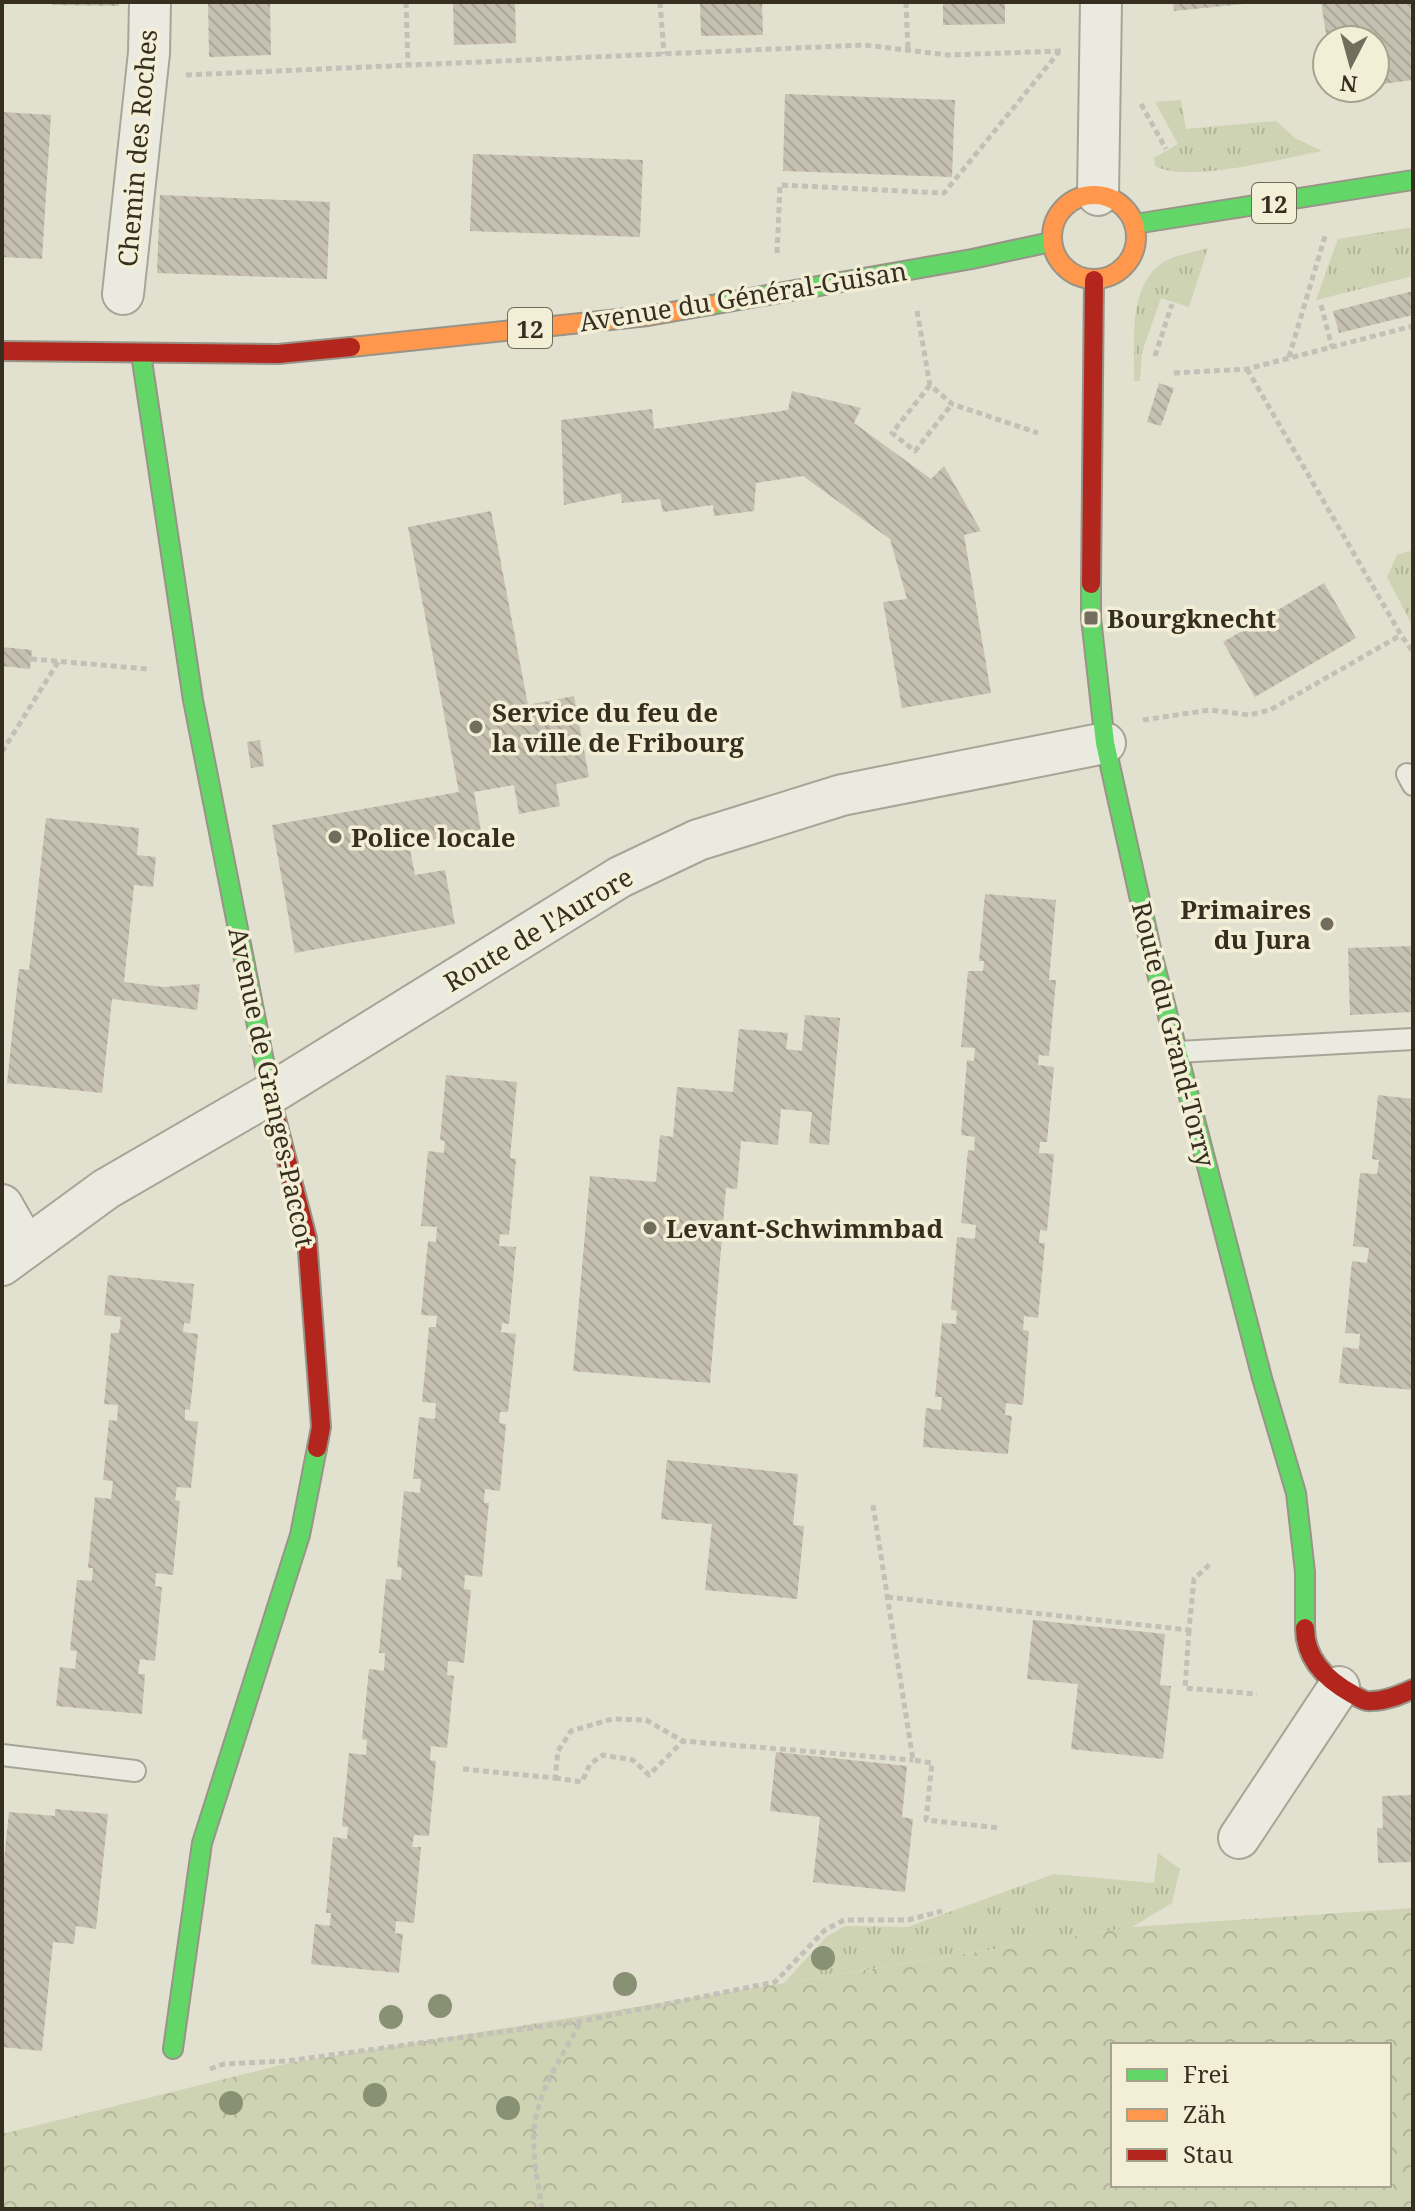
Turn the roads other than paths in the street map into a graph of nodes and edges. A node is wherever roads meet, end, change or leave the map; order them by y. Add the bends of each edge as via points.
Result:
1 (150, 2) edge
2 (1101, 2) edge
3 (1413, 180) edge
4 (1098, 195) junction
5 (1135, 224) junction
6 (1051, 242) junction
7 (1094, 280) junction
8 (123, 294) dead end
9 (2, 351) edge
10 (141, 354) junction
11 (1105, 743) junction
12 (1413, 1039) edge
13 (1178, 1052) junction
14 (270, 1094) junction
15 (2, 1205) edge
16 (14, 1256) edge
17 (1339, 1687) junction
18 (1413, 1689) edge
19 (2, 1755) edge
20 (135, 1771) dead end
21 (1239, 1838) dead end
22 (173, 2049) road end

1 - 8 street, Chemin des Roches
2 - 4 street
3 - 5 street, 12
4 - 5 street via 1128,210
4 - 6 street via 1067,204 1056,218
5 - 7 street via 1132,258 1121,271
6 - 7 street via 1061,264 1074,275
6 - 10 street, Avenue du Général-Guisan / 12 via 648,316 278,354
7 - 11 street, Route du Grand-Torry via 1091,618
9 - 10 street, Avenue du Général-Guisan / 12
10 - 14 street, Avenue de Granges-Paccot via 193,700
11 - 13 street, Route du Grand-Torry
11 - 14 street, Route de l'Aurore via 842,795 698,840 620,877
12 - 13 lane
13 - 17 street, Route du Grand-Torry via 1296,1493 1305,1572 1305,1637 1316,1667
14 - 16 street, Route de l'Aurore via 106,1189
14 - 22 street, Avenue de Granges-Paccot via 307,1238 321,1427 300,1535 202,1843
15 - 16 street, Route de l'Aurore
17 - 18 street, Route du Grand-Torry via 1368,1702
17 - 21 street
19 - 20 lane

